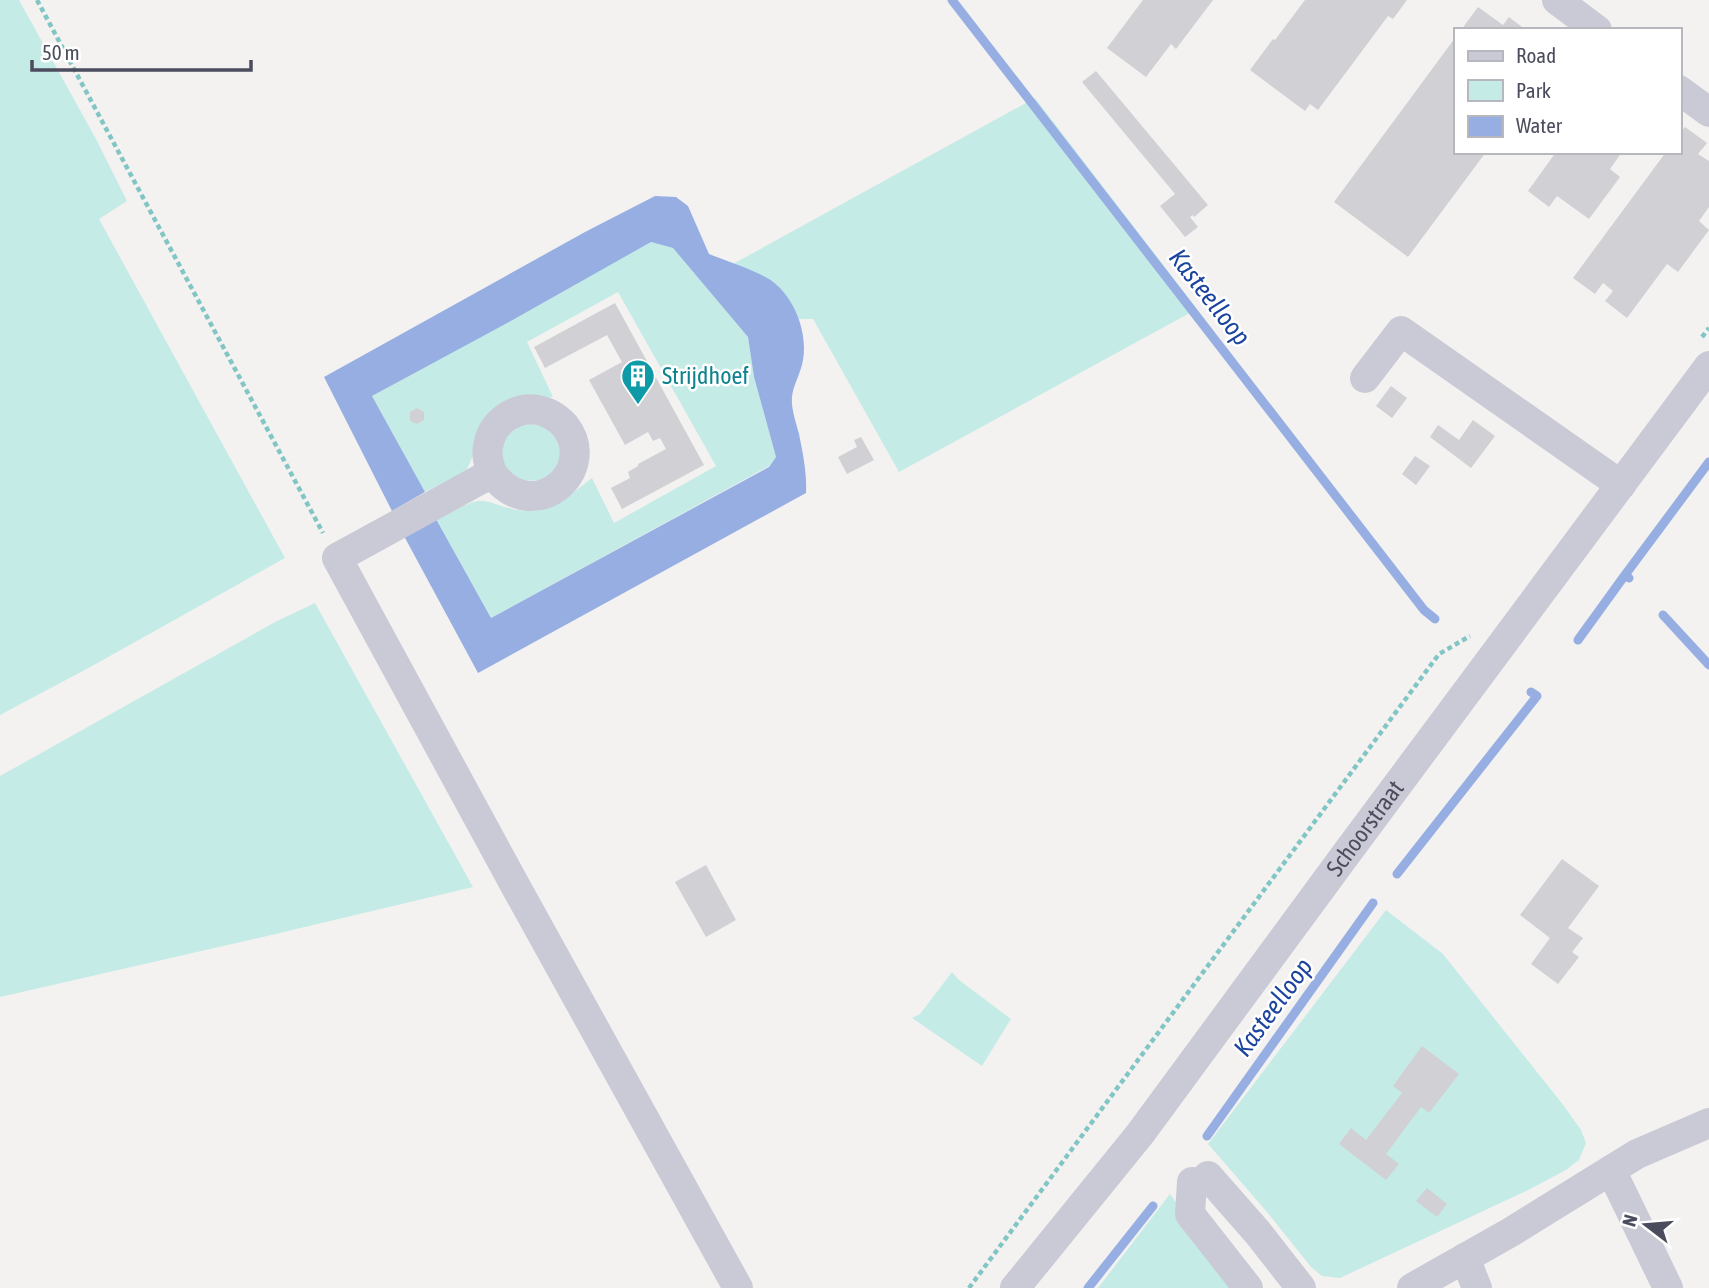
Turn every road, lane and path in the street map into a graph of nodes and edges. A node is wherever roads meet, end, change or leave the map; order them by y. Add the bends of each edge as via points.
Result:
1 (37, 0) edge
2 (1557, 0) edge
3 (1594, 28) edge
4 (1681, 91) edge
5 (1709, 111) edge
6 (1709, 366) edge
7 (1365, 378) dead end
8 (492, 473) dead end
9 (1621, 485) junction
10 (337, 558) junction
11 (1457, 643) dead end
12 (1709, 1123) edge
13 (1611, 1170) junction
14 (1465, 1258) junction
15 (738, 1288) edge
16 (970, 1288) edge
17 (1015, 1288) edge
18 (1248, 1288) edge
19 (1301, 1288) edge
20 (1412, 1288) edge
21 (1477, 1288) edge
22 (1668, 1288) edge

1 - 10 path
2 - 3 street
4 - 5 street
6 - 9 street, Schoorstraat
7 - 9 street via 1401,331
8 - 10 street
9 - 17 street, Schoorstraat via 1140,1134
10 - 15 street
11 - 16 path, Schoorstraat via 1439,654
12 - 13 street
13 - 14 street
13 - 22 street
14 - 20 street
14 - 21 street
18 - 19 street via 1190,1214 1200,1179 1258,1233

